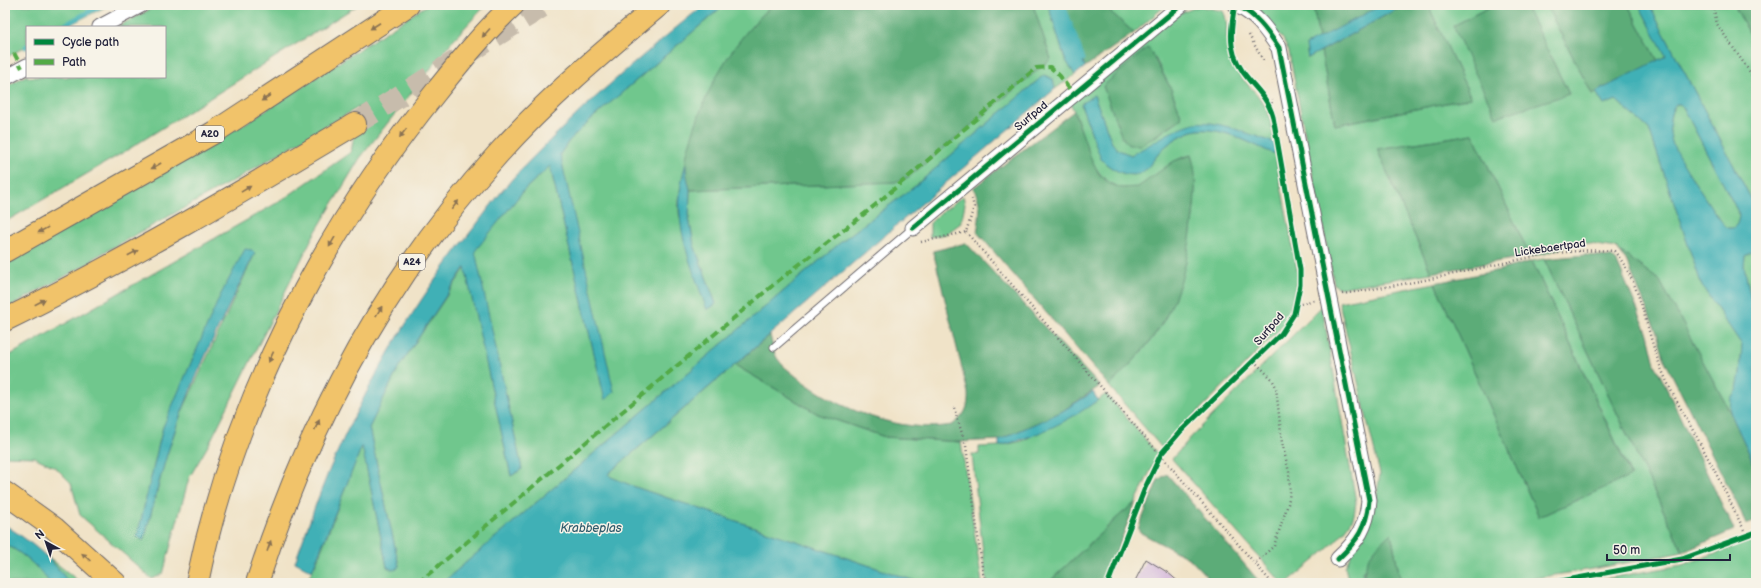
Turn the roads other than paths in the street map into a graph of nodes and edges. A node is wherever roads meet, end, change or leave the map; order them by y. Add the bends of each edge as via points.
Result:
1 (141, 5) edge
2 (408, 5) edge
3 (513, 5) edge
4 (659, 5) edge
5 (1181, 5) edge
6 (1242, 8) edge
7 (102, 26) edge
8 (26, 67) edge
9 (5, 78) edge
10 (355, 124) tunnel mouth
11 (913, 228) joint
12 (5, 251) edge
13 (5, 320) edge
14 (774, 347) dead end
15 (5, 494) edge
16 (1338, 559) dead end
17 (115, 583) edge
18 (197, 583) edge
19 (257, 583) edge

1 - 7 street
2 -> 12 highway, A20 via 213,133
3 -> 18 highway via 460,62 389,152 295,308 268,363 235,448 216,505
19 -> 4 highway, A24 via 286,497 323,413 354,353 407,269 457,201 498,153 571,81
5 - 11 street, Surfpad
6 - 16 street via 1266,28 1279,48 1369,500 1363,530
8 - 9 street
13 -> 10 highway via 141,249
11 - 14 lane
17 -> 15 highway via 54,528

